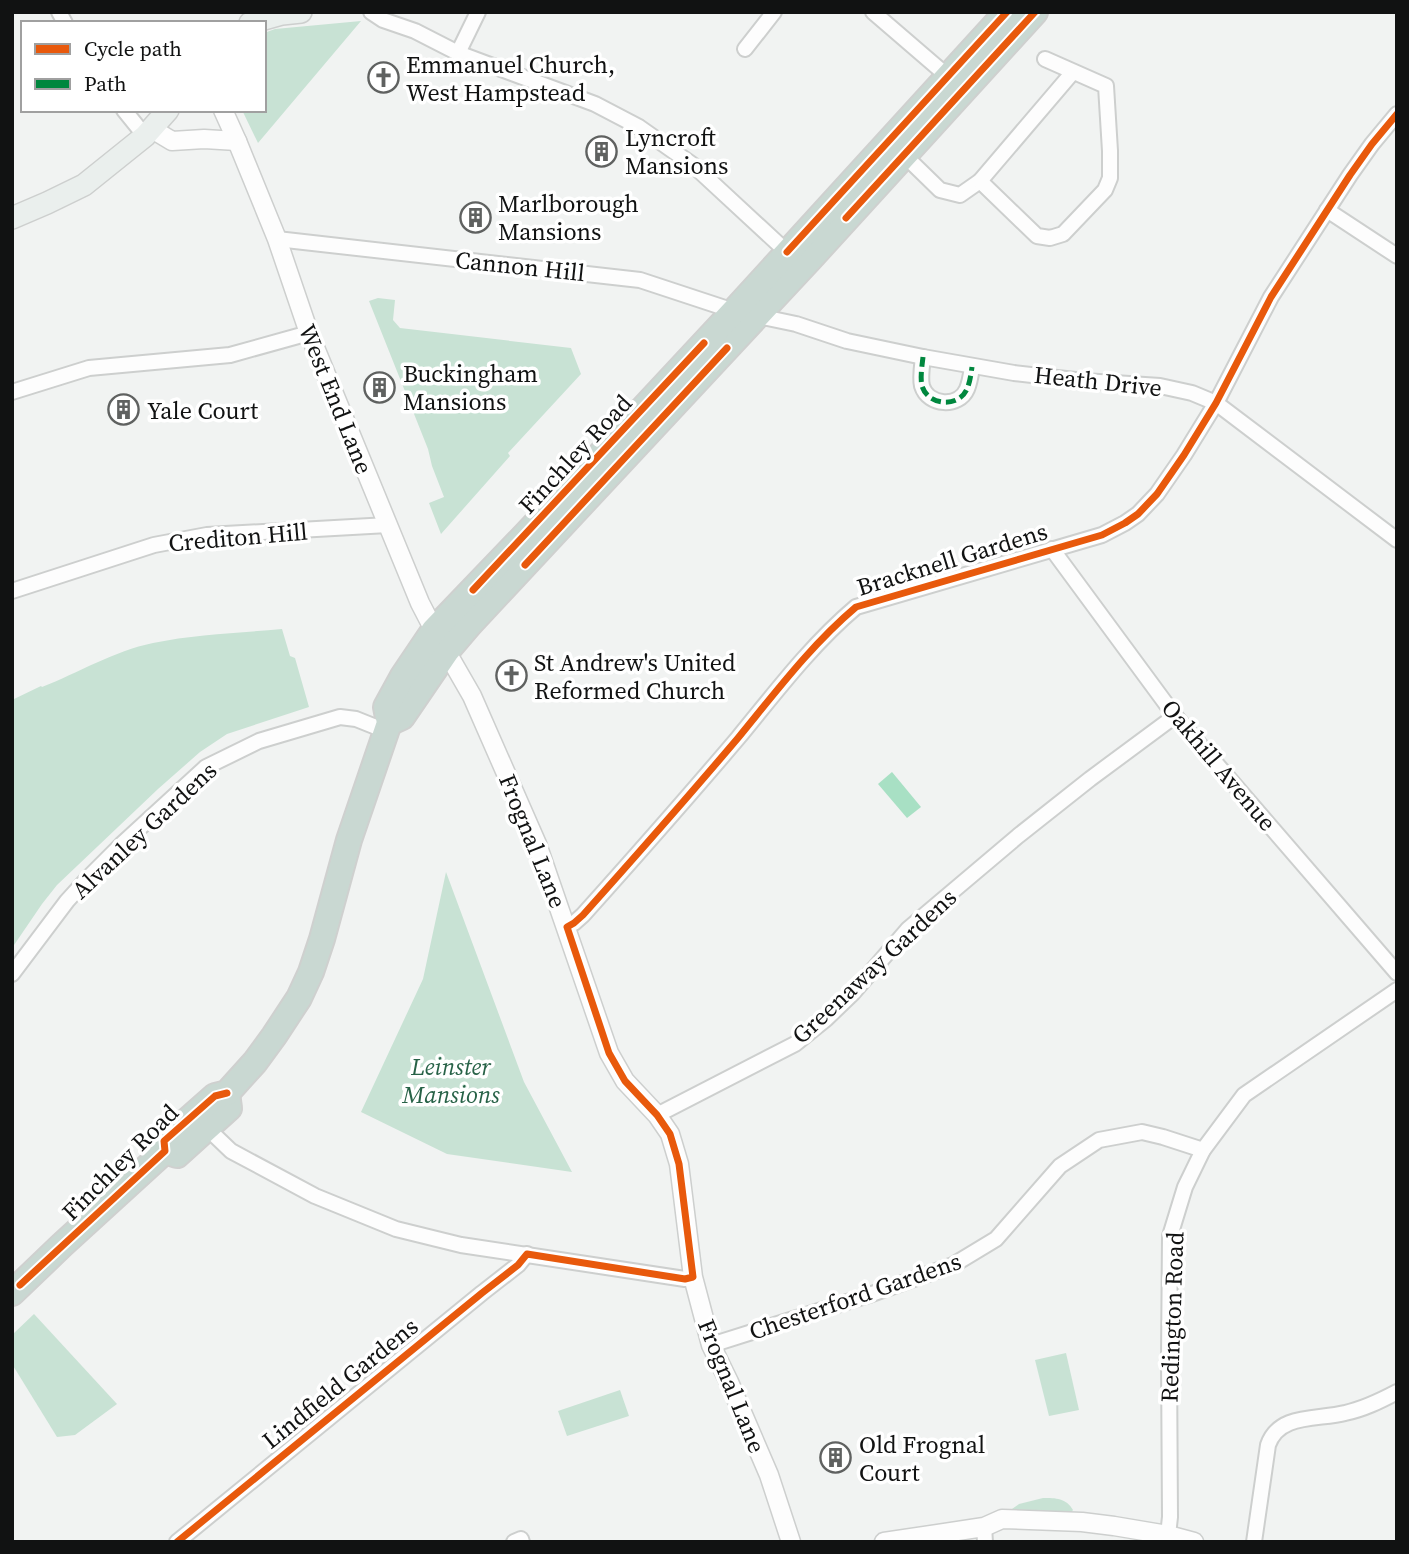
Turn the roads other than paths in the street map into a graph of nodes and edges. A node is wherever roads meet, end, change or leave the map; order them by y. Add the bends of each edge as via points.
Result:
1 (371, 12) edge
2 (478, 12) edge
3 (774, 12) edge
4 (873, 12) edge
5 (1007, 12) edge
6 (1035, 12) edge
7 (288, 13) edge
8 (258, 21) edge
9 (745, 49) dead end
10 (458, 53) junction
11 (1045, 59) dead end
12 (1073, 72) junction
13 (956, 83) junction
14 (126, 112) edge
15 (166, 112) edge
16 (224, 112) edge
17 (1397, 114) edge
18 (148, 133) junction
19 (237, 141) junction
20 (897, 148) junction
21 (980, 181) junction
22 (1327, 209) junction
23 (12, 218) edge
24 (277, 239) junction
25 (787, 252) junction
26 (1397, 256) edge
27 (746, 313) junction
28 (309, 333) junction
29 (923, 357) junction
30 (972, 367) junction
31 (12, 392) edge
32 (1216, 403) junction
33 (388, 525) junction
34 (1397, 540) edge
35 (1052, 549) junction
36 (12, 591) edge
37 (434, 630) junction
38 (447, 651) junction
39 (1175, 716) junction
40 (387, 727) junction
41 (567, 927) junction
42 (1397, 973) edge
43 (12, 974) edge
44 (1397, 990) edge
45 (227, 1093) junction
46 (657, 1115) junction
47 (207, 1128) junction
48 (1203, 1150) junction
49 (165, 1151) junction
50 (527, 1254) junction
51 (693, 1277) junction
52 (12, 1293) edge
53 (711, 1345) junction
54 (1397, 1392) edge
55 (984, 1534) edge
56 (1168, 1535) junction
57 (177, 1542) edge
58 (514, 1542) edge
59 (522, 1542) edge
60 (791, 1542) edge
61 (884, 1542) edge
62 (1194, 1542) edge
63 (1254, 1542) edge

1 - 10 street
2 - 10 street
3 - 9 street
4 - 13 street
5 - 13 highway, Finchley Road
6 - 13 highway, Finchley Road
7 - 8 main road
10 - 25 street via 595,104 639,127 693,165
11 - 12 street
12 - 21 street
12 - 21 street via 1105,86 1110,152 1105,190 1063,234 1050,238 1037,236
13 - 20 highway, Finchley Road
14 - 18 street
15 - 18 main road
16 - 19 street, West End Lane
17 - 22 street, Bracknell Gardens
18 - 19 street via 172,141
18 - 23 main road via 84,185
19 - 24 street, West End Lane
20 - 21 street via 940,190 960,195
20 - 25 highway, Finchley Road
20 - 27 highway, Finchley Road
22 - 26 street
22 - 32 street, Bracknell Gardens via 1271,297
24 - 27 street, Cannon Hill via 640,280
24 - 28 street, West End Lane
25 - 27 highway, Finchley Road
27 - 29 street, Heath Drive
27 - 37 highway, Finchley Road
27 - 38 highway, Finchley Road
28 - 31 street via 230,355 89,368
28 - 33 street, West End Lane
29 - 30 street, Heath Drive
29 - 30 street via 922,386 935,400 945,403 962,396
30 - 32 street, Heath Drive via 1160,386
32 - 34 street, Heath Drive
32 - 35 street, Bracknell Gardens via 1157,495 1138,514 1102,535
33 - 36 street, Crediton Hill via 207,535 154,545
33 - 37 street, West End Lane
35 - 39 street, Oakhill Avenue
35 - 41 street, Bracknell Gardens via 856,607 797,667 583,915
37 - 38 street, West End Lane
37 - 40 highway, Finchley Road via 386,707
38 - 40 highway, Finchley Road via 402,717
38 - 41 street, Frognal Lane via 472,696 537,844
39 - 42 street, Oakhill Avenue
39 - 46 street, Greenaway Gardens via 1018,836 908,929 853,993 795,1044
40 - 43 street, Alvanley Gardens via 340,717 259,741 206,767 87,879
40 - 45 highway, Finchley Road via 311,972 274,1036
41 - 46 street, Frognal Lane via 609,1053 625,1081
44 - 48 street, Redington Road via 1244,1095
45 - 47 highway, Finchley Road via 229,1108
45 - 49 highway, Finchley Road via 215,1096 164,1141
46 - 51 street, Frognal Lane via 670,1134 679,1164
47 - 49 highway, Finchley Road via 177,1155
47 - 50 street via 231,1151 315,1196 384,1224 461,1245
48 - 53 street, Chesterford Gardens via 1142,1132 1100,1140 1060,1166 996,1239 953,1265
48 - 56 street, Redington Road via 1185,1187 1170,1236
49 - 52 highway, Finchley Road
50 - 51 street
50 - 57 street, Lindfield Gardens
51 - 53 street, Frognal Lane
53 - 60 street, Frognal Lane via 769,1475
54 - 63 street via 1369,1407 1297,1420 1278,1428 1269,1445
55 - 56 street via 1002,1519 1082,1522
55 - 61 street
56 - 62 street
58 - 59 street

